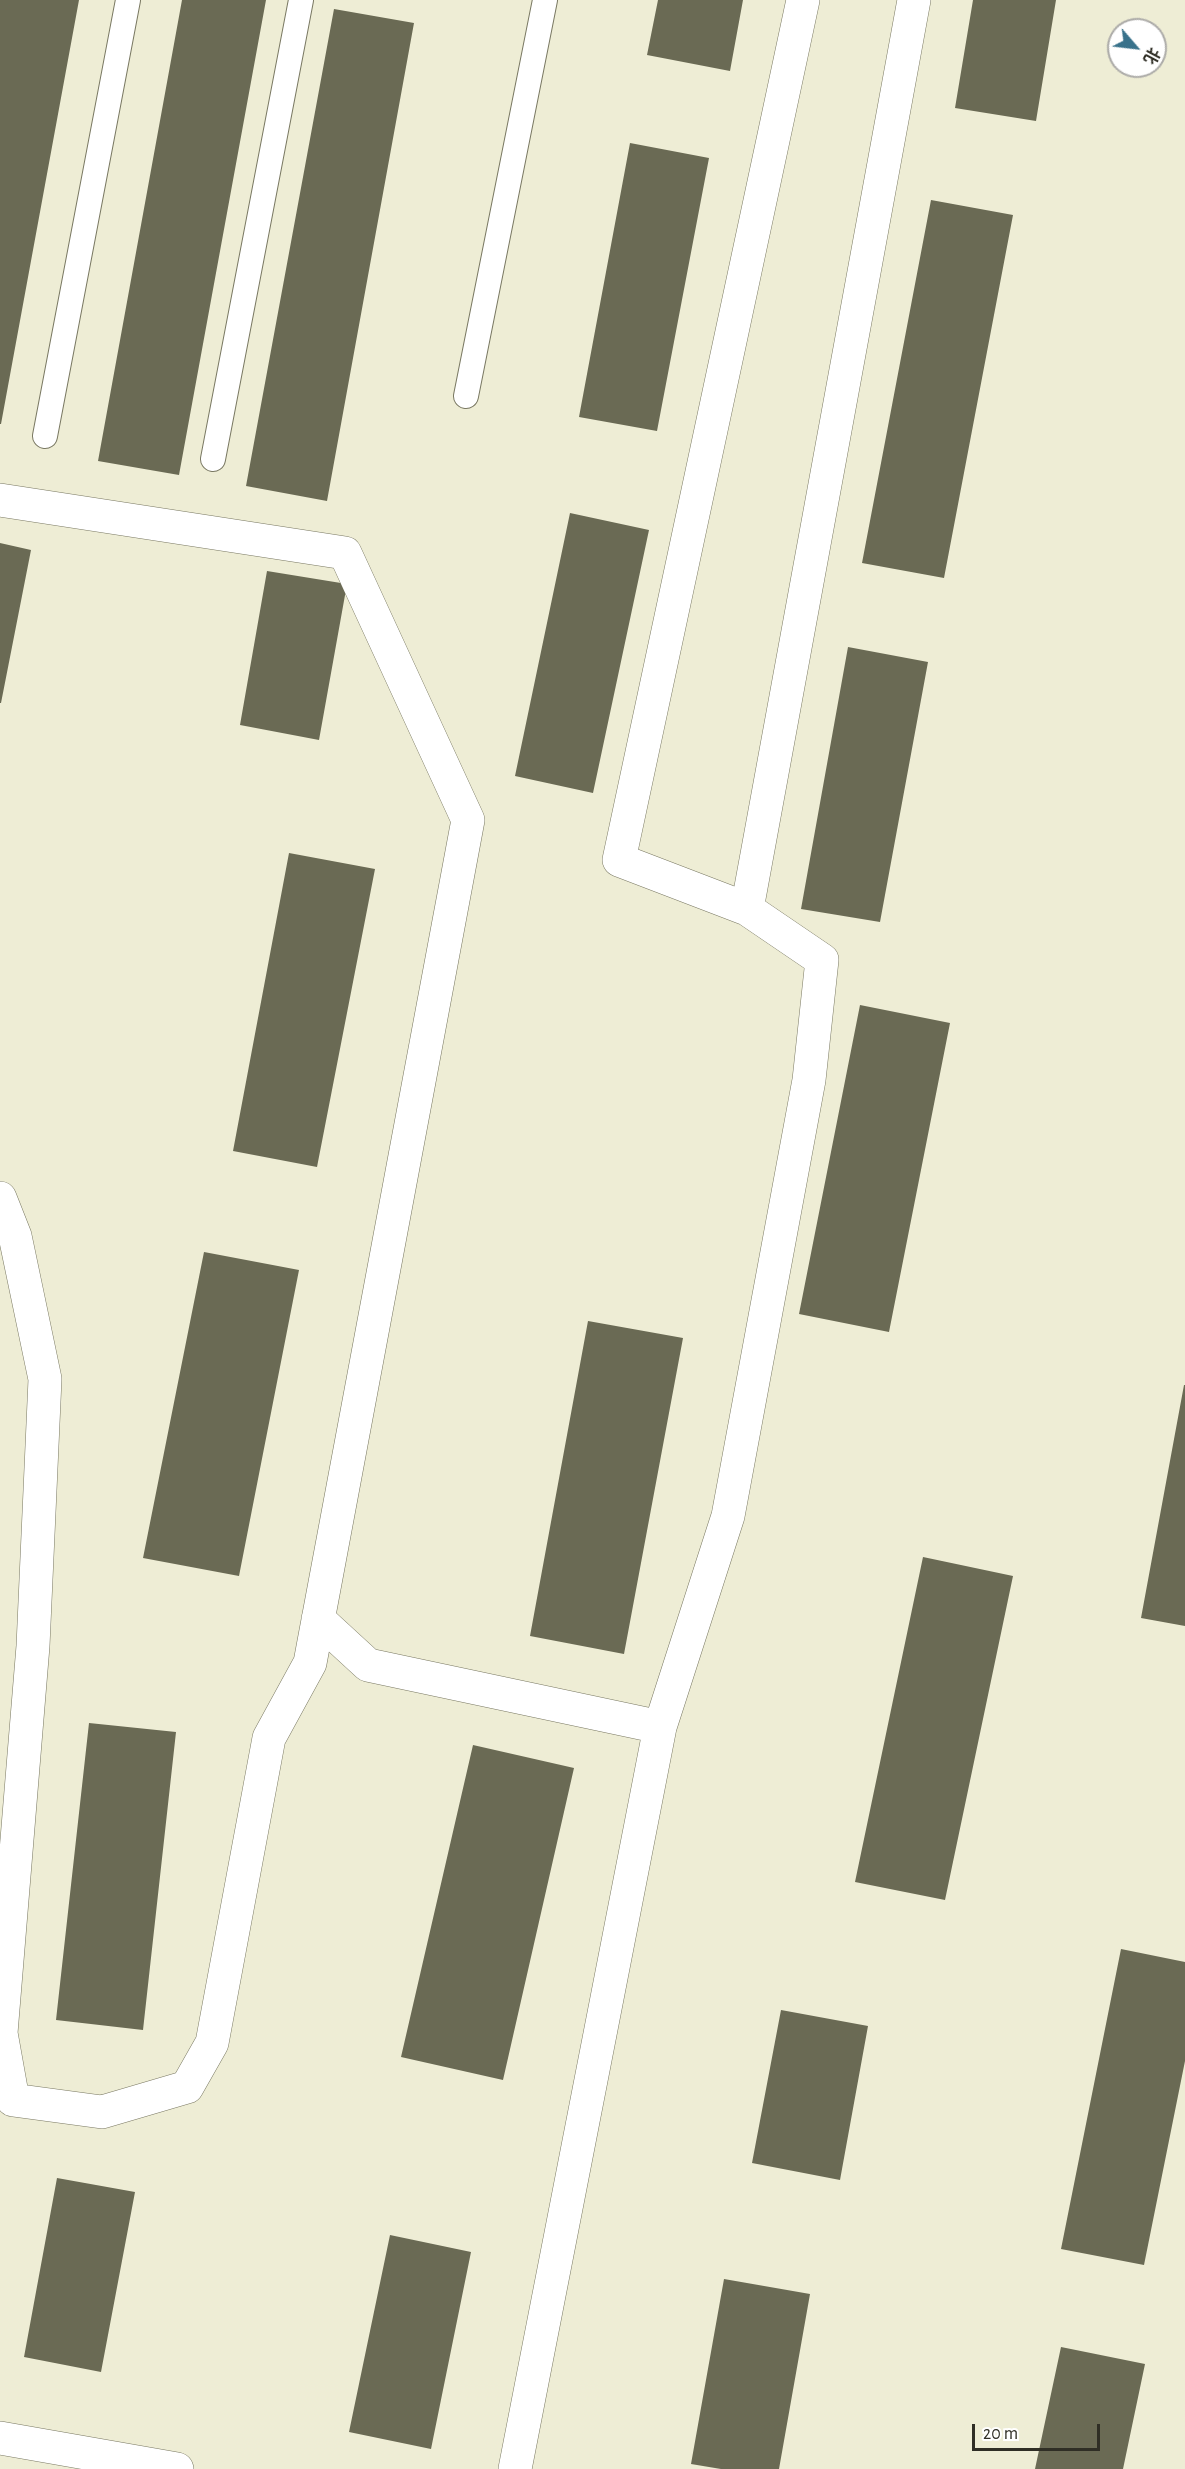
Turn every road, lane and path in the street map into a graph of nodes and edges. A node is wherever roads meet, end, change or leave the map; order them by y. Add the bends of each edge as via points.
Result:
1 (128, 0) edge
2 (301, 0) edge
3 (545, 0) edge
4 (803, 0) edge
5 (914, 0) edge
6 (466, 396) dead end
7 (45, 436) dead end
8 (213, 459) dead end
9 (0, 500) edge
10 (747, 909) junction
11 (0, 1198) edge
12 (318, 1618) junction
13 (660, 1727) junction
14 (0, 2438) edge
15 (177, 2469) edge
16 (515, 2469) edge

1 - 7 lane
2 - 8 lane
3 - 6 lane
4 - 10 street via 619,860
5 - 10 street
9 - 12 street via 345,553 468,820
10 - 13 street via 822,960 819,992 809,1080 728,1516
11 - 12 street via 15,1236 45,1379 33,1646 2,2033 13,2100 102,2112 187,2087 212,2043 269,1738 310,1664
12 - 13 street via 368,1665
13 - 16 street
14 - 15 street

